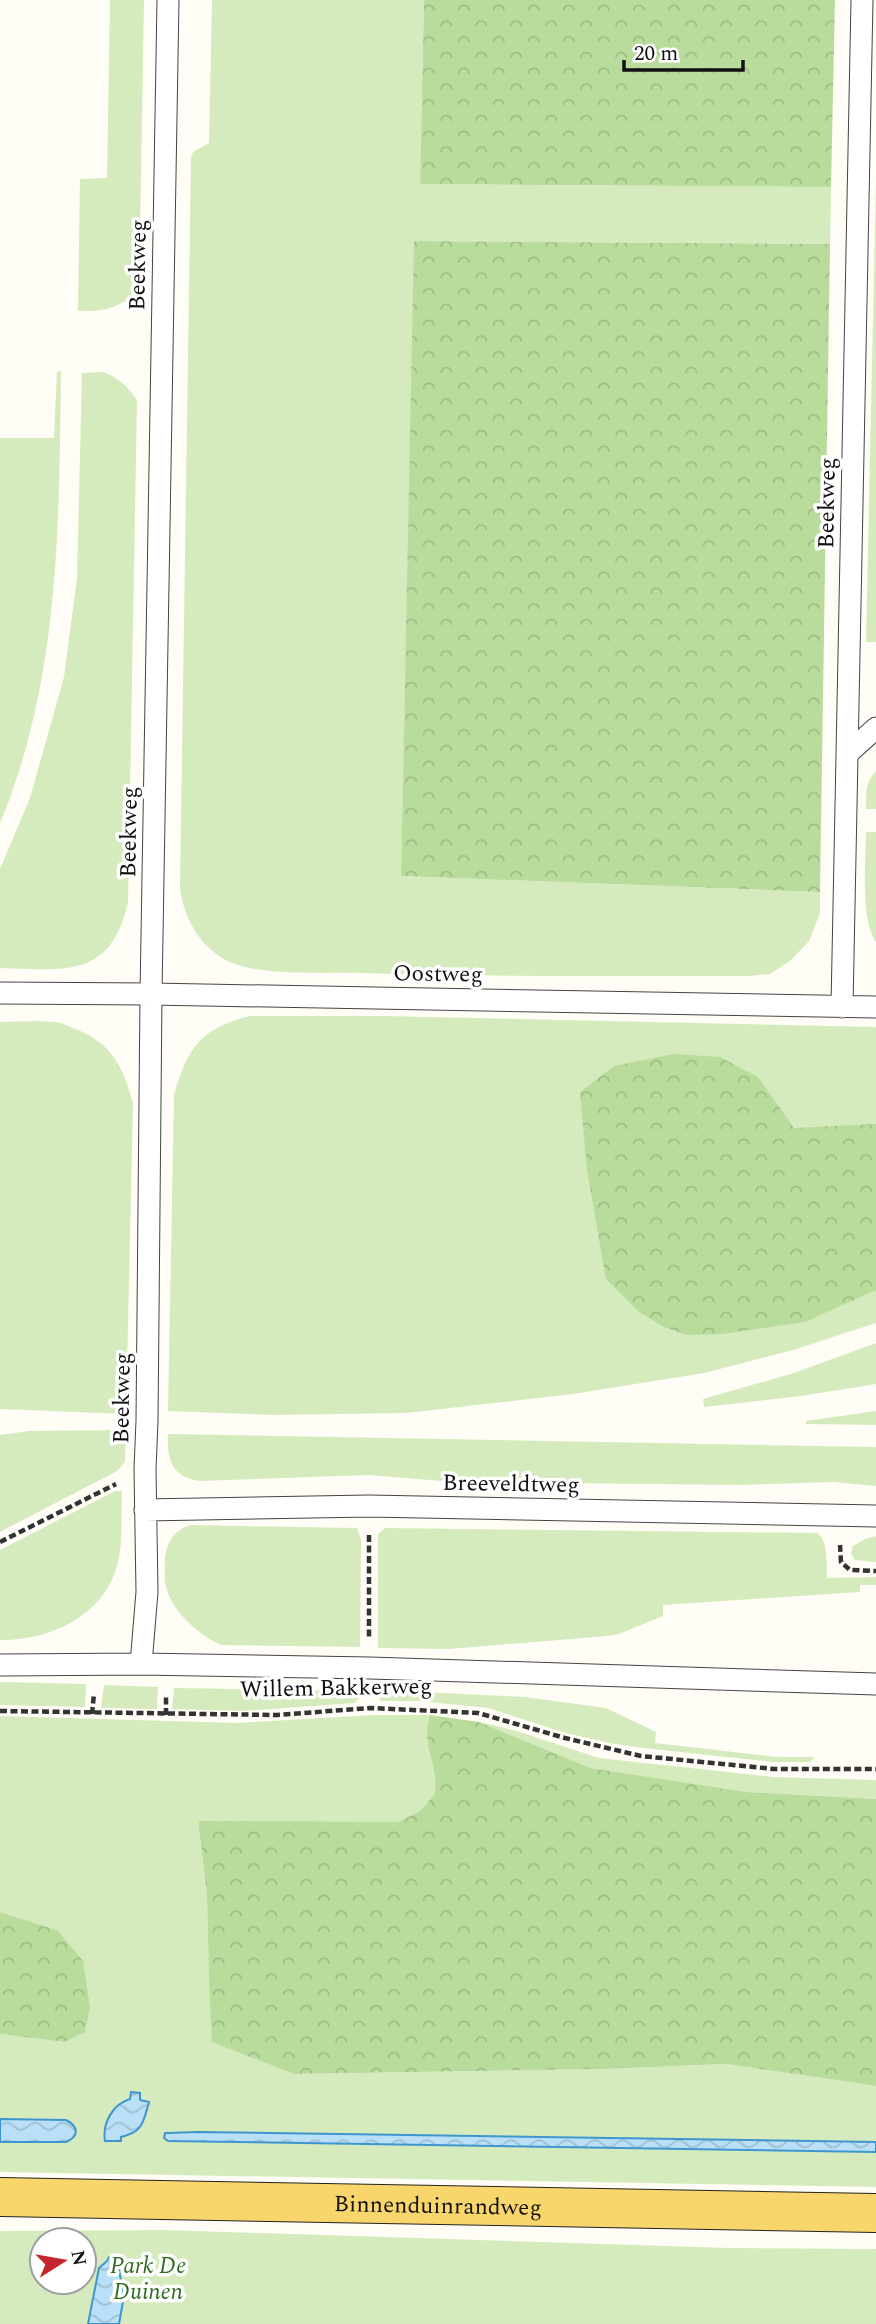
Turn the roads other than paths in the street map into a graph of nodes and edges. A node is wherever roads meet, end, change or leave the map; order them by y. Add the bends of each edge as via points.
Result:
1 (168, 0) edge
2 (862, 0) edge
3 (876, 729) edge
4 (847, 754) junction
5 (0, 993) edge
6 (151, 994) junction
7 (842, 1007) junction
8 (876, 1007) edge
9 (145, 1510) junction
10 (876, 1517) edge
11 (141, 1664) junction
12 (0, 1665) edge
13 (876, 1684) edge
14 (0, 2197) edge
15 (876, 2213) edge

1 - 6 lane, Beekweg
2 - 4 lane, Beekweg
3 - 4 lane
4 - 7 lane, Beekweg
5 - 6 lane, Oostweg
6 - 7 lane, Oostweg
6 - 9 lane, Beekweg
7 - 8 lane, Oostweg
9 - 10 lane, Breeveldtweg via 369,1506
9 - 11 lane, Beekweg via 147,1592
11 - 12 lane, Willem Bakkerweg
11 - 13 lane, Willem Bakkerweg
14 - 15 main road, Binnenduinrandweg

